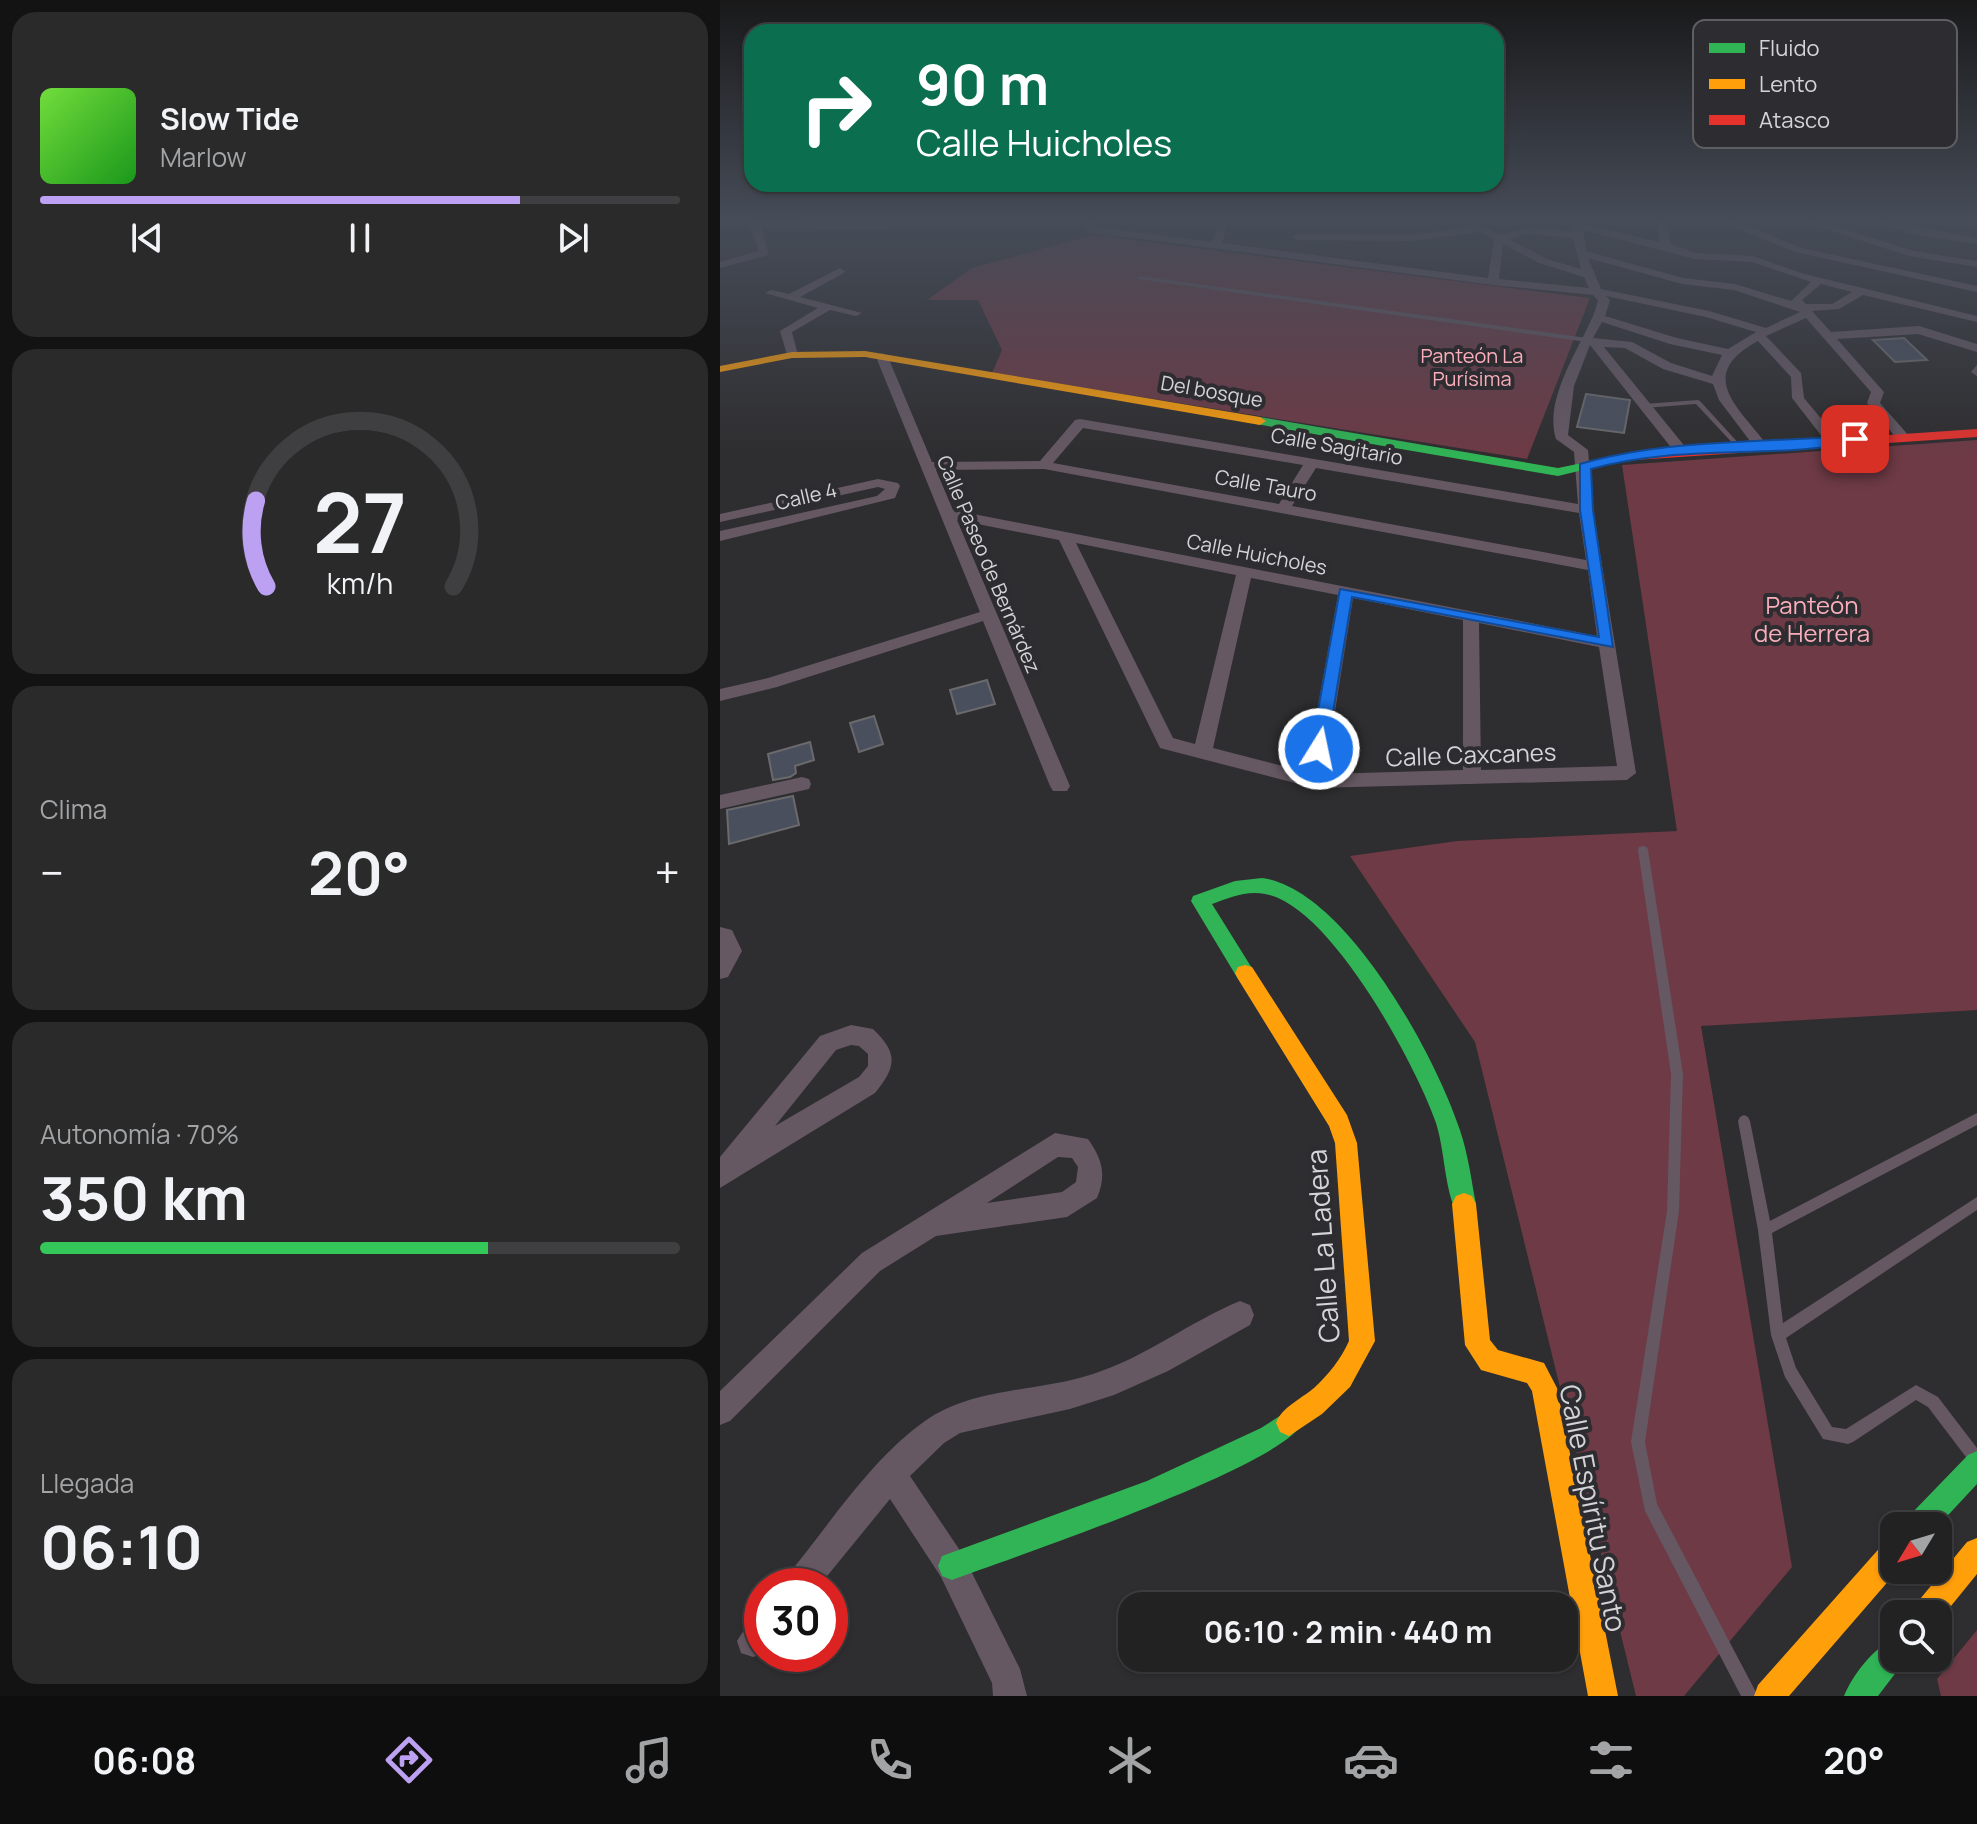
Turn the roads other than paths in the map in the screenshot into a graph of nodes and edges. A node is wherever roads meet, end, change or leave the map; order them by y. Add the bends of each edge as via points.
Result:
1 (800, 299) edge
2 (1289, 299) edge
3 (1603, 299) edge
4 (1633, 299) edge
5 (1661, 299) edge
6 (1775, 299) edge
7 (1806, 299) edge
8 (1848, 299) edge
9 (1891, 299) edge
10 (1905, 303) junction
11 (1656, 304) junction
12 (829, 306) junction
13 (1801, 307) junction
14 (856, 313) dead end
15 (1601, 318) junction
16 (1977, 319) edge
17 (1919, 330) junction
18 (1764, 333) junction
19 (1829, 336) junction
20 (1591, 342) junction
21 (1977, 348) edge
22 (1730, 353) junction
23 (792, 355) junction
24 (882, 357) junction
25 (1578, 362) junction
26 (1609, 363) junction
27 (720, 369) edge
28 (1716, 381) junction
29 (1644, 406) junction
30 (1977, 430) edge
31 (1667, 433) junction
32 (1900, 434) junction
33 (1830, 438) junction
34 (1748, 444) junction
35 (1682, 452) junction
36 (1583, 459) junction
37 (1312, 462) junction
38 (1044, 465) junction
39 (927, 466) junction
40 (1284, 508) junction
41 (1586, 510) junction
42 (946, 513) junction
43 (720, 518) edge
44 (720, 536) edge
45 (1065, 536) junction
46 (1597, 567) junction
47 (1245, 572) junction
48 (1346, 592) junction
49 (989, 614) junction
50 (1471, 616) junction
51 (1607, 643) junction
52 (720, 695) edge
53 (1203, 751) junction
54 (1472, 779) junction
55 (1314, 781) junction
56 (802, 784) dead end
57 (1060, 786) dead end
58 (720, 802) edge
59 (1643, 850) dead end
60 (1200, 901) joint
61 (720, 936) edge
62 (720, 970) edge
63 (1977, 1119) edge
64 (1744, 1121) dead end
65 (724, 1172) edge
66 (1977, 1203) edge
67 (934, 1223) junction
68 (1765, 1230) junction
69 (1240, 1315) dead end
70 (1778, 1335) junction
71 (720, 1411) edge
72 (1977, 1462) edge
73 (892, 1476) junction
74 (1932, 1512) edge
75 (1977, 1552) edge
76 (952, 1566) junction
77 (814, 1568) edge
78 (1880, 1569) edge
79 (1938, 1600) edge
80 (1880, 1671) edge
81 (1010, 1696) edge
82 (1603, 1696) edge
83 (1750, 1696) edge
84 (1769, 1696) edge
85 (1859, 1696) edge

1 - 12 street
2 - 20 lane
3 - 15 street
4 - 11 street
5 - 11 street
6 - 13 street
7 - 13 street
8 - 13 street via 1835,307
9 - 10 street
10 - 16 street
10 - 17 street
11 - 18 street via 1709,314
12 - 14 street
12 - 23 street via 786,331
13 - 18 street
13 - 19 street
15 - 20 street
15 - 22 street
17 - 19 street
17 - 21 street
18 - 22 street
18 - 33 street via 1797,376 1798,398
19 - 32 street via 1878,392 1873,403
20 - 25 street
20 - 26 street
20 - 28 street via 1628,345 1667,366
22 - 28 street via 1717,370
23 - 24 main road, Del bosque
23 - 27 main road, Del bosque
24 - 36 main road, Del bosque via 1535,468 1566,472
24 - 39 street, Calle Paseo de Bernárdez
25 - 26 street
25 - 36 street via 1561,429 1563,439
26 - 29 street
28 - 34 street
29 - 31 street
29 - 34 lane via 1698,402
30 - 32 main road
31 - 34 main road
31 - 35 street
31 - 36 main road
32 - 33 main road
33 - 34 main road
34 - 35 main road
35 - 36 main road
36 - 41 street
37 - 38 street, Calle Sagitario via 1080,423
37 - 40 street
37 - 41 street, Calle Sagitario
38 - 39 street, Calle Tauro
38 - 40 street, Calle Tauro
39 - 42 street, Calle Paseo de Bernárdez
40 - 46 street, Calle Tauro
41 - 46 street
42 - 45 street, Calle Huicholes
42 - 49 street, Calle Paseo de Bernárdez
43 - 44 street, Calle 4 via 878,483 893,486 882,499
45 - 47 street, Calle Huicholes
45 - 53 street, Calle Caxcanes via 1166,743
46 - 51 street
47 - 48 street, Calle Huicholes
47 - 53 street
48 - 50 street, Calle Huicholes
48 - 55 street
49 - 52 street
49 - 57 street, Calle Paseo de Bernárdez
50 - 51 street, Calle Huicholes
50 - 54 street
51 - 54 street, Calle Caxcanes via 1627,773
53 - 55 street, Calle Caxcanes
54 - 55 street, Calle Caxcanes
56 - 58 street
59 - 83 lane via 1677,1074 1673,1211 1638,1442 1650,1506
60 - 76 main road, Calle La Ladera via 1339,1122 1346,1143 1362,1341 1352,1369 1270,1437 1152,1493
60 - 82 main road, Calle Espíritu Santo via 1233,888 1281,891 1327,927 1415,1049 1446,1122 1465,1206 1478,1345 1490,1361 1535,1372 1544,1388
61 - 62 street via 731,951
63 - 68 lane
64 - 68 lane
65 - 65 street via 867,1085 880,1069 879,1050 865,1036 828,1043
66 - 70 lane
67 - 67 street via 1055,1145 1079,1147 1091,1165 1088,1189 1067,1204
67 - 71 street via 871,1262
68 - 70 lane
69 - 73 street via 1175,1353 1073,1395 952,1421 931,1434
70 - 72 lane via 1790,1372 1828,1434 1848,1437 1916,1392 1933,1402
72 - 74 main road
73 - 76 street
73 - 77 street
75 - 79 main road
76 - 81 street via 1008,1681
78 - 84 main road
80 - 85 main road

